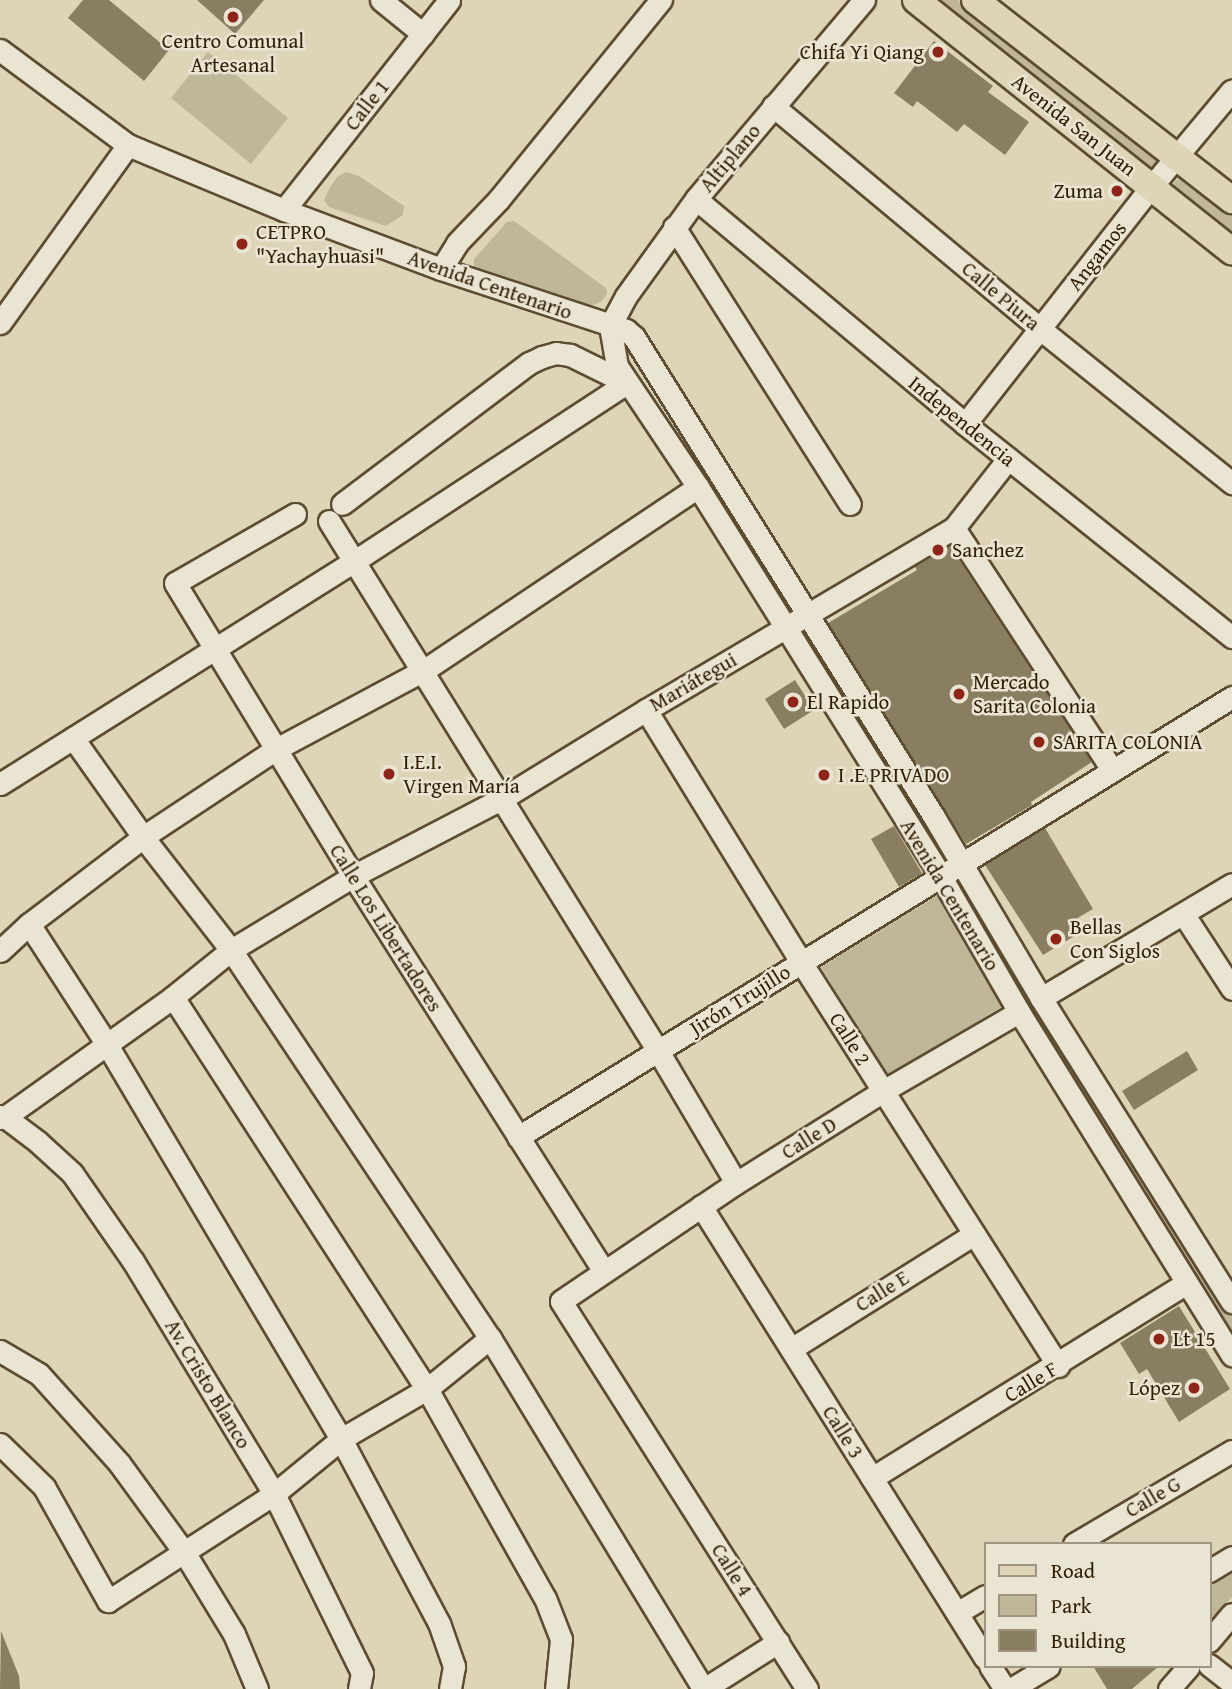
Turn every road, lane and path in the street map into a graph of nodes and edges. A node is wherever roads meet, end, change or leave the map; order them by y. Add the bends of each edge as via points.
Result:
1 (380, 0) edge
2 (449, 0) edge
3 (661, 0) edge
4 (864, 0) edge
5 (916, 0) edge
6 (975, 0) edge
7 (423, 34) junction
8 (3, 59) edge
9 (1232, 90) edge
10 (773, 106) junction
11 (128, 145) junction
12 (1177, 157) junction
13 (1152, 187) junction
14 (696, 199) junction
15 (1232, 200) edge
16 (284, 210) junction
17 (674, 227) junction
18 (1232, 251) edge
19 (441, 270) junction
20 (0, 323) edge
21 (610, 326) junction
22 (1039, 328) junction
23 (627, 383) junction
24 (965, 424) junction
25 (1008, 459) junction
26 (1232, 483) edge
27 (698, 487) junction
28 (342, 504) dead end
29 (850, 504) dead end
30 (295, 514) dead end
31 (329, 521) dead end
32 (954, 528) junction
33 (353, 562) junction
34 (808, 617) junction
35 (786, 628) junction
36 (1232, 638) edge
37 (215, 649) junction
38 (421, 671) junction
39 (1232, 697) edge
40 (646, 710) junction
41 (73, 738) junction
42 (276, 749) junction
43 (1113, 771) junction
44 (0, 784) edge
45 (501, 799) junction
46 (143, 837) junction
47 (961, 862) junction
48 (940, 875) junction
49 (353, 876) junction
50 (1232, 884) edge
51 (1184, 915) junction
52 (29, 925) junction
53 (230, 950) junction
54 (0, 951) edge
55 (801, 962) junction
56 (1232, 989) edge
57 (173, 997) junction
58 (1041, 998) junction
59 (1019, 1012) junction
60 (106, 1043) junction
61 (658, 1051) junction
62 (883, 1091) junction
63 (2, 1117) edge
64 (518, 1137) junction
65 (736, 1183) junction
66 (701, 1206) junction
67 (974, 1234) junction
68 (603, 1270) junction
69 (1187, 1283) junction
70 (1232, 1302) edge
71 (490, 1338) junction
72 (791, 1349) junction
73 (0, 1350) edge
74 (1232, 1355) edge
75 (1058, 1366) junction
76 (427, 1388) junction
77 (341, 1439) junction
78 (0, 1444) edge
79 (1232, 1451) edge
80 (873, 1478) junction
81 (274, 1494) junction
82 (1077, 1542) edge
83 (184, 1552) junction
84 (1232, 1557) edge
85 (1211, 1570) edge
86 (984, 1597) edge
87 (957, 1613) junction
88 (1232, 1614) edge
89 (1211, 1640) edge
90 (778, 1642) junction
91 (984, 1656) edge
92 (1211, 1667) edge
93 (991, 1668) edge
94 (1046, 1668) edge
95 (1187, 1668) edge
96 (1232, 1683) edge
97 (257, 1689) edge
98 (359, 1689) edge
99 (450, 1689) edge
100 (556, 1689) edge
101 (703, 1689) edge
102 (807, 1689) edge
103 (1005, 1689) edge
104 (1011, 1689) edge
105 (1169, 1689) edge

1 - 7 street
2 - 7 street, Calle 1
3 - 19 street via 499,199 457,243
4 - 10 street, Altiplano
5 - 13 main road, Avenida San Juan
6 - 12 main road, Avenida San Juan
7 - 16 street, Calle 1
8 - 11 street, Avenida Centenario
9 - 12 street, Angamos
10 - 14 street, Altiplano
10 - 22 street, Calle Piura
11 - 16 street, Avenida Centenario
11 - 20 street
12 - 13 street, Angamos
12 - 15 main road, Avenida San Juan
13 - 18 main road, Avenida San Juan
13 - 22 street, Angamos
14 - 17 street, Altiplano
14 - 24 street, Independencia
16 - 19 street, Avenida Centenario
17 - 21 street, Altiplano
17 - 29 street
19 - 21 street, Avenida Centenario
21 - 23 street, Avenida Centenario via 617,366
21 - 34 street, Avenida Centenario via 626,330 642,347
22 - 24 street, Angamos
22 - 26 street, Calle Piura
23 - 27 street, Avenida Centenario
23 - 28 street via 570,355 556,353 529,363
23 - 33 street
24 - 25 street, Independencia
25 - 32 street, Mariátegui
25 - 36 street, Independencia
27 - 35 street, Avenida Centenario
27 - 38 street
30 - 37 street, Calle Los Libertadores via 175,583
31 - 33 street
32 - 34 street, Mariátegui
32 - 43 street
33 - 37 street
33 - 38 street
34 - 35 street, Mariátegui
34 - 47 street, Avenida Centenario
35 - 40 street, Mariátegui
35 - 48 street, Avenida Centenario
37 - 41 street
37 - 42 street, Calle Los Libertadores
38 - 42 street
38 - 45 street
39 - 43 street, Jirón Trujillo
40 - 45 street, Mariátegui
40 - 55 street, Calle 2
41 - 44 street
41 - 46 street
42 - 46 street
42 - 49 street, Calle Los Libertadores
43 - 47 street, Jirón Trujillo
45 - 49 street, Mariátegui
45 - 61 street
46 - 52 street
46 - 53 street
47 - 48 street, Jirón Trujillo
47 - 58 street, Avenida Centenario
48 - 55 street, Jirón Trujillo
48 - 59 street, Avenida Centenario
49 - 53 street, Mariátegui
49 - 64 street, Calle Los Libertadores
50 - 51 street
51 - 56 street
51 - 58 street
52 - 54 street
52 - 60 street
53 - 57 street, Mariátegui
53 - 71 street
55 - 61 street, Jirón Trujillo
55 - 62 street, Calle 2
57 - 60 street, Mariátegui
57 - 76 street
58 - 70 street, Avenida Centenario
59 - 62 street, Calle D
59 - 69 street, Avenida Centenario
60 - 63 street, Mariátegui
60 - 77 street
61 - 64 street, Jirón Trujillo
61 - 65 street
62 - 65 street, Calle D
62 - 67 street, Calle 2
63 - 81 street, Av. Cristo Blanco via 72,1173 133,1261
64 - 68 street, Calle Los Libertadores
65 - 66 street, Calle D
66 - 68 street, Calle D
66 - 72 street, Calle 3
67 - 72 street, Calle E
67 - 75 street, Calle 2
68 - 90 street, Calle 4 via 561,1301
69 - 74 street, Avenida Centenario
69 - 75 street, Calle F
71 - 76 street
71 - 101 street
72 - 80 street, Calle 3
73 - 83 street via 39,1374 119,1464
75 - 80 street, Calle F
76 - 77 street
76 - 100 street via 545,1598 561,1639
77 - 81 street
77 - 99 street via 439,1623 454,1666
78 - 83 street via 44,1488 108,1601
79 - 82 street, Calle G
80 - 87 street, Calle 3
81 - 83 street
81 - 98 street, Av. Cristo Blanco via 362,1673
83 - 97 street via 234,1634
84 - 85 street
86 - 87 street
87 - 91 street, Calle 3
88 - 89 street
90 - 101 street
90 - 102 street, Calle 4
92 - 96 street
93 - 103 street
94 - 104 street
95 - 105 street

